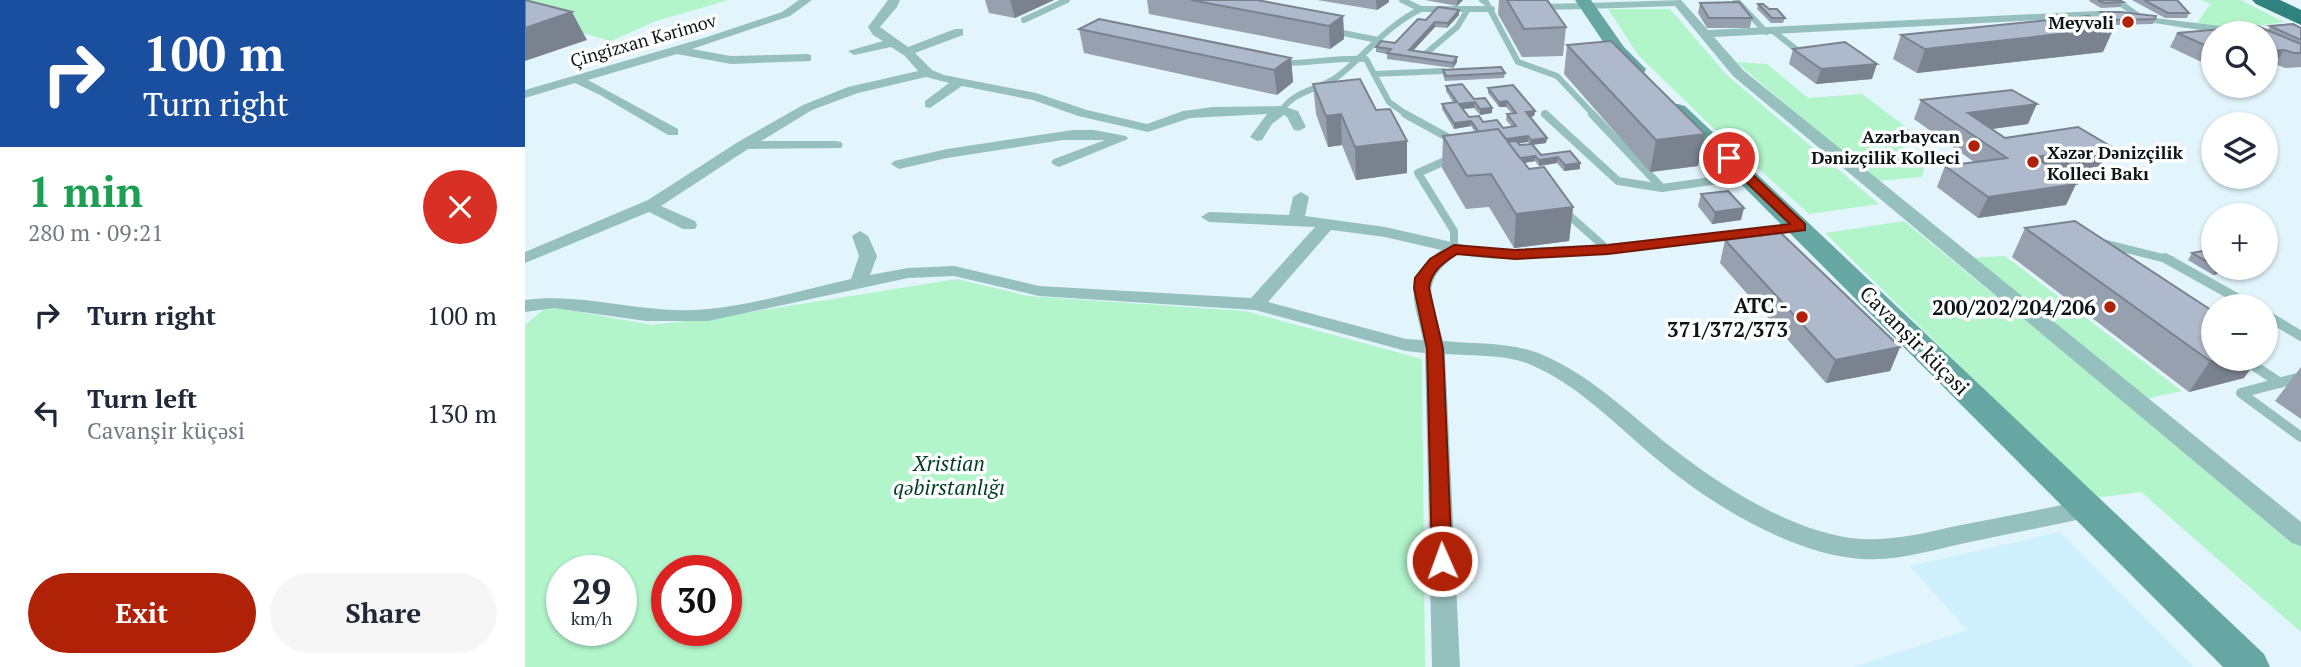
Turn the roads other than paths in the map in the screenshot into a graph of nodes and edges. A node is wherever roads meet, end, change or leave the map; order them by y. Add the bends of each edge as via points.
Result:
1 (806, 0) edge
2 (895, 0) edge
3 (1067, 0) edge
4 (1402, 0) edge
5 (1482, 0) edge
6 (1736, 0) edge
7 (2116, 0) edge
8 (2263, 0) edge
9 (1676, 1) edge
10 (1585, 3) edge
11 (1531, 7) edge
12 (1499, 8) dead end
13 (1421, 9) junction
14 (1468, 9) junction
15 (1489, 9) junction
16 (2137, 15) junction
17 (1024, 20) dead end
18 (2298, 24) edge
19 (2201, 28) edge
20 (1325, 30) edge
21 (959, 32) dead end
22 (1770, 32) junction
23 (1706, 34) junction
24 (1378, 40) junction
25 (892, 43) junction
26 (678, 51) junction
27 (854, 51) dead end
28 (906, 52) junction
29 (1424, 55) edge
30 (1815, 55) edge
31 (1359, 57) junction
32 (807, 58) dead end
33 (1271, 62) edge
34 (1443, 71) edge
35 (927, 73) junction
36 (1374, 74) junction
37 (573, 78) junction
38 (959, 82) junction
39 (525, 94) edge
40 (930, 104) dead end
41 (1282, 110) junction
42 (1545, 114) dead end
43 (1299, 127) dead end
44 (1148, 128) junction
45 (673, 132) dead end
46 (1257, 137) dead end
47 (1119, 139) junction
48 (743, 145) junction
49 (836, 145) dead end
50 (1059, 162) dead end
51 (899, 164) dead end
52 (1747, 176) junction
53 (1662, 188) junction
54 (1301, 197) dead end
55 (1557, 205) edge
56 (648, 206) junction
57 (1209, 216) dead end
58 (1296, 220) junction
59 (689, 225) dead end
60 (1325, 226) junction
61 (1801, 227) junction
62 (860, 236) dead end
63 (2087, 243) edge
64 (1454, 249) junction
65 (1608, 249) junction
66 (525, 258) edge
67 (859, 284) junction
68 (2230, 294) edge
69 (1256, 304) junction
70 (525, 306) edge
71 (2278, 322) edge
72 (2301, 335) edge
73 (1435, 349) junction
74 (2262, 371) edge
75 (2301, 377) edge
76 (2280, 383) junction
77 (2301, 437) edge
78 (2086, 509) junction
79 (2301, 536) edge
80 (1445, 667) edge
81 (2251, 667) edge

1 - 26 street, Çingizxan Kərimov via 786,14
2 - 25 street via 874,27
3 - 17 lane
4 - 13 lane
5 - 15 lane
6 - 22 lane
7 - 16 lane
8 - 18 highway
9 - 10 street
9 - 23 street
10 - 11 lane
10 - 52 street, Cavanşir küçəsi via 1618,51
12 - 15 lane
13 - 14 lane
13 - 24 lane
14 - 15 lane
14 - 29 lane via 1457,27
15 - 53 lane via 1518,62 1557,76
16 - 19 street
16 - 22 street
20 - 24 lane
21 - 28 street
22 - 23 street
22 - 30 lane via 1801,53
23 - 79 street via 1738,73
24 - 31 lane
25 - 27 street
25 - 28 street
26 - 32 street via 731,60
26 - 37 street, Çingizxan Kərimov
28 - 35 street
31 - 33 lane via 1308,64
31 - 36 lane via 1368,61
31 - 41 lane via 1334,78 1290,99
34 - 36 lane
35 - 38 street
35 - 48 street via 830,97
36 - 64 lane via 1388,102 1464,150 1418,173 1454,231
37 - 39 street, Çingizxan Kərimov
37 - 45 street
38 - 40 street
38 - 44 street
41 - 43 street via 1293,114
41 - 44 street via 1188,114
41 - 46 street via 1267,121
42 - 53 lane via 1611,178
44 - 47 street
47 - 50 street
47 - 51 street via 1095,132 1073,133 943,152
48 - 49 street
48 - 56 street via 709,171
52 - 53 lane
52 - 61 street, Cavanşir küçəsi
54 - 58 street
55 - 65 lane
56 - 59 street
56 - 66 street
57 - 58 street
58 - 60 street
60 - 64 street via 1385,232
60 - 69 street
61 - 65 street
61 - 78 street, Cavanşir küçəsi
62 - 67 street via 868,256
63 - 68 lane via 2101,242 2170,259
64 - 65 street via 1515,254
64 - 73 street via 1423,278
67 - 69 street via 908,273 954,271 1039,290
67 - 70 street via 708,314 646,314 554,302
69 - 73 street via 1375,338
71 - 72 lane
73 - 78 street via 1533,358 1601,398 1716,492 1791,531 1830,544 1863,549 1907,547
73 - 80 street
74 - 76 lane
75 - 76 lane
76 - 77 lane via 2241,393
78 - 81 street, Cavanşir küçəsi

